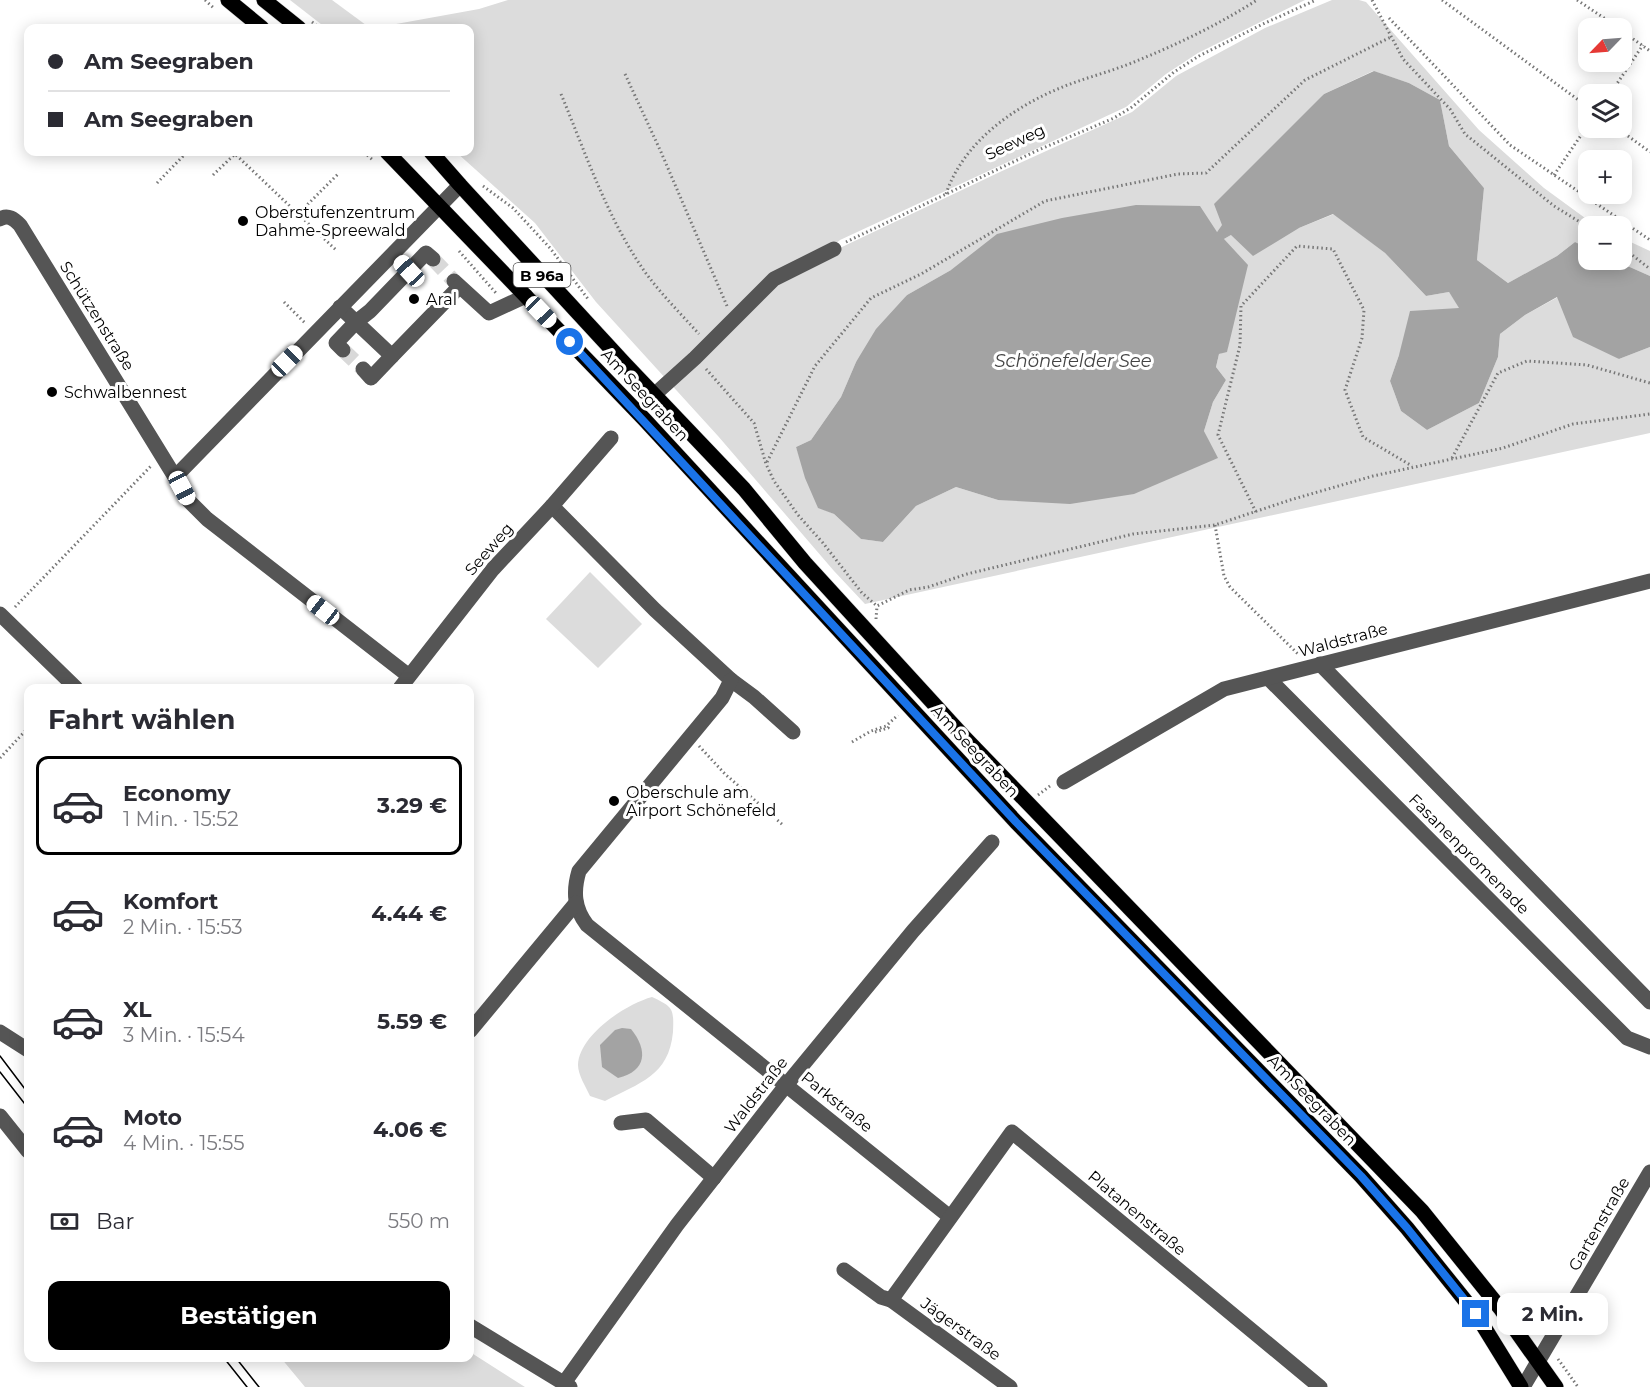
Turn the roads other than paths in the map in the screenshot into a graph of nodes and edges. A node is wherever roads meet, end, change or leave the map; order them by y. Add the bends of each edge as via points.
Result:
1 (228, 0) edge
2 (264, 0) edge
3 (257, 24) edge
4 (294, 24) edge
5 (391, 156) edge
6 (435, 156) edge
7 (460, 186) junction
8 (440, 205) junction
9 (1, 217) edge
10 (834, 249) road end
11 (392, 254) junction
12 (432, 259) dead end
13 (409, 271) junction
14 (526, 296) junction
15 (340, 307) junction
16 (356, 322) junction
17 (343, 350) dead end
18 (392, 356) junction
19 (363, 369) dead end
20 (654, 395) junction
21 (611, 438) dead end
22 (175, 477) junction
23 (552, 507) junction
24 (1650, 581) edge
25 (2, 616) edge
26 (1316, 665) junction
27 (1269, 679) junction
28 (731, 681) junction
29 (404, 682) edge
30 (72, 684) edge
31 (793, 732) dead end
32 (1064, 782) dead end
33 (992, 842) dead end
34 (576, 903) junction
35 (1650, 1002) edge
36 (474, 1026) edge
37 (0, 1032) edge
38 (24, 1047) edge
39 (1650, 1047) edge
40 (787, 1084) junction
41 (0, 1116) edge
42 (621, 1123) dead end
43 (24, 1146) edge
44 (1650, 1172) edge
45 (714, 1178) junction
46 (950, 1217) junction
47 (844, 1270) dead end
48 (891, 1300) junction
49 (474, 1328) edge
50 (1539, 1362) junction
51 (567, 1385) edge
52 (1010, 1387) edge
53 (1320, 1387) edge
54 (1522, 1387) edge
55 (1556, 1387) edge

1 - 3 main road
2 - 4 main road
5 - 8 main road, Am Seegraben / B 96a
6 - 7 main road, Am Seegraben / B 96a
7 - 8 street
7 - 20 main road, Am Seegraben / B 96a
8 - 11 street
8 - 14 main road, Am Seegraben / B 96a
9 - 22 street, Schützenstraße via 14,218 20,225
10 - 20 street via 774,279
11 - 13 street
11 - 15 street
12 - 13 street via 426,253
13 - 16 street
14 - 18 street via 489,313 457,284
14 - 54 main road, Am Seegraben / B 96a via 1016,822 1361,1176 1476,1314
15 - 16 street
15 - 22 street
16 - 17 street via 336,342
16 - 18 street
18 - 19 street via 371,378
20 - 50 main road, Am Seegraben / B 96a via 744,489 965,738 1422,1211
21 - 23 street, Seeweg
22 - 29 street, Schützenstraße via 188,500 207,519
23 - 28 street
23 - 29 street, Seeweg via 493,569
24 - 26 street, Waldstraße
25 - 30 street
26 - 27 street, Waldstraße
26 - 35 street, Fasanenpromenade
27 - 32 street, Waldstraße via 1224,689
27 - 39 street, Fasanenpromenade via 1627,1038
28 - 31 street
28 - 34 street via 722,698 579,871
33 - 40 street, Waldstraße
34 - 36 street
34 - 40 street, Parkstraße via 587,925
37 - 38 street
40 - 45 street, Waldstraße
40 - 46 street, Parkstraße
41 - 43 street
42 - 45 street via 646,1120
44 - 50 street, Gartenstraße
45 - 51 street, Waldstraße
46 - 48 street
46 - 53 street, Platanenstraße via 1012,1132
47 - 48 street, Jägerstraße
48 - 52 street, Jägerstraße
49 - 51 street
50 - 54 street, Gartenstraße
50 - 55 main road, Am Seegraben / B 96a

